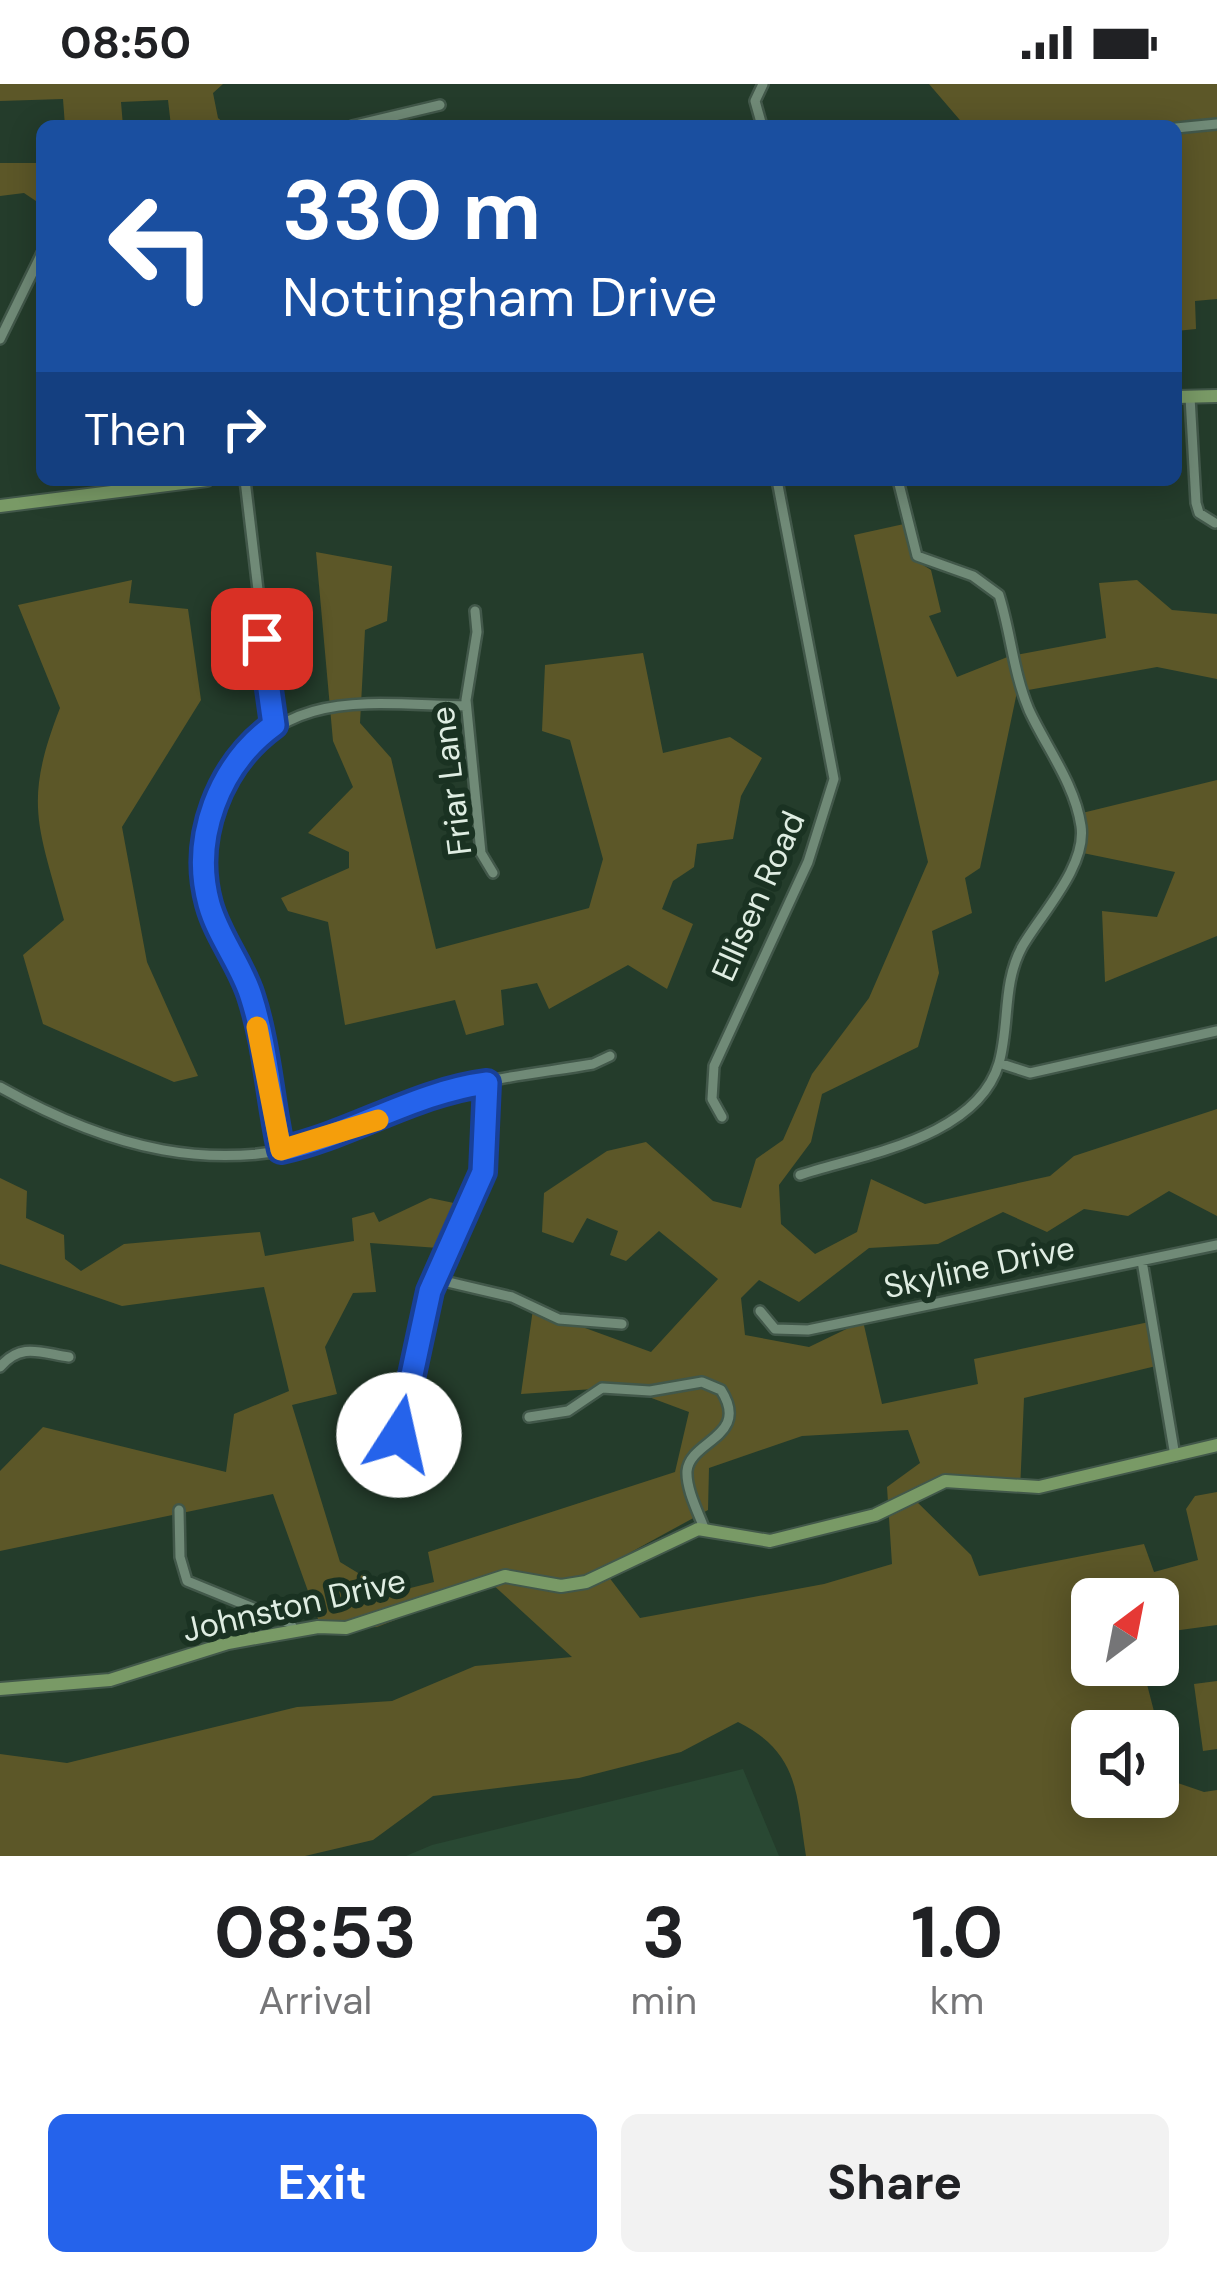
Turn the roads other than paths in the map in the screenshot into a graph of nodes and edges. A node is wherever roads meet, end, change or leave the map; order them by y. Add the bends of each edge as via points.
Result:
1 (763, 84) edge
2 (440, 105) dead end
3 (377, 120) edge
4 (760, 120) edge
5 (1217, 124) edge
6 (1182, 127) edge
7 (36, 265) edge
8 (0, 339) edge
9 (1217, 396) edge
10 (1183, 397) edge
11 (119, 486) edge
12 (246, 486) edge
13 (778, 486) edge
14 (900, 486) edge
15 (0, 506) edge
16 (1215, 523) edge
17 (475, 611) dead end
18 (466, 706) junction
19 (274, 725) junction
20 (493, 873) dead end
21 (1217, 1031) edge
22 (610, 1056) dead end
23 (999, 1063) junction
24 (487, 1083) junction
25 (0, 1088) edge
26 (722, 1118) dead end
27 (281, 1150) junction
28 (800, 1175) dead end
29 (1217, 1245) edge
30 (1142, 1261) junction
31 (435, 1279) junction
32 (760, 1311) dead end
33 (622, 1324) dead end
34 (69, 1357) dead end
35 (0, 1367) edge
36 (529, 1417) dead end
37 (1217, 1445) edge
38 (1175, 1456) junction
39 (380, 1465) dead end
40 (179, 1510) dead end
41 (704, 1528) junction
42 (295, 1630) junction
43 (0, 1689) edge

1 - 4 street via 755,100
2 - 3 street
5 - 6 street
7 - 8 street
9 - 10 street
10 - 16 street via 1196,503
11 - 15 street
12 - 19 street
13 - 26 street, Ellisen Road via 834,779 808,862 718,1055 710,1082
14 - 23 street via 917,556 974,576 999,596 1028,708 1081,825 1073,860 1014,964
17 - 18 street, Friar Lane
18 - 19 street via 348,704
18 - 20 street, Friar Lane via 481,853
19 - 27 street via 218,793 204,855 209,905 254,1004
21 - 23 street via 1030,1073
22 - 24 street
23 - 28 street via 976,1101 950,1121
24 - 27 street
24 - 31 street via 483,1172
25 - 27 street via 134,1147 210,1158
29 - 30 street, Skyline Drive
30 - 32 street, Skyline Drive via 808,1330 775,1329
30 - 38 street
31 - 33 street via 512,1297 560,1319
31 - 39 street via 399,1435
34 - 35 street via 31,1349
36 - 41 street via 568,1411 595,1389 702,1382 721,1390 729,1409 724,1429 687,1473
37 - 38 street
38 - 41 street via 1040,1487 945,1481 874,1515 770,1541
40 - 42 street via 187,1581
41 - 42 street, Johnston Drive via 586,1582 506,1576 346,1628
42 - 43 street, Johnston Drive via 110,1680

